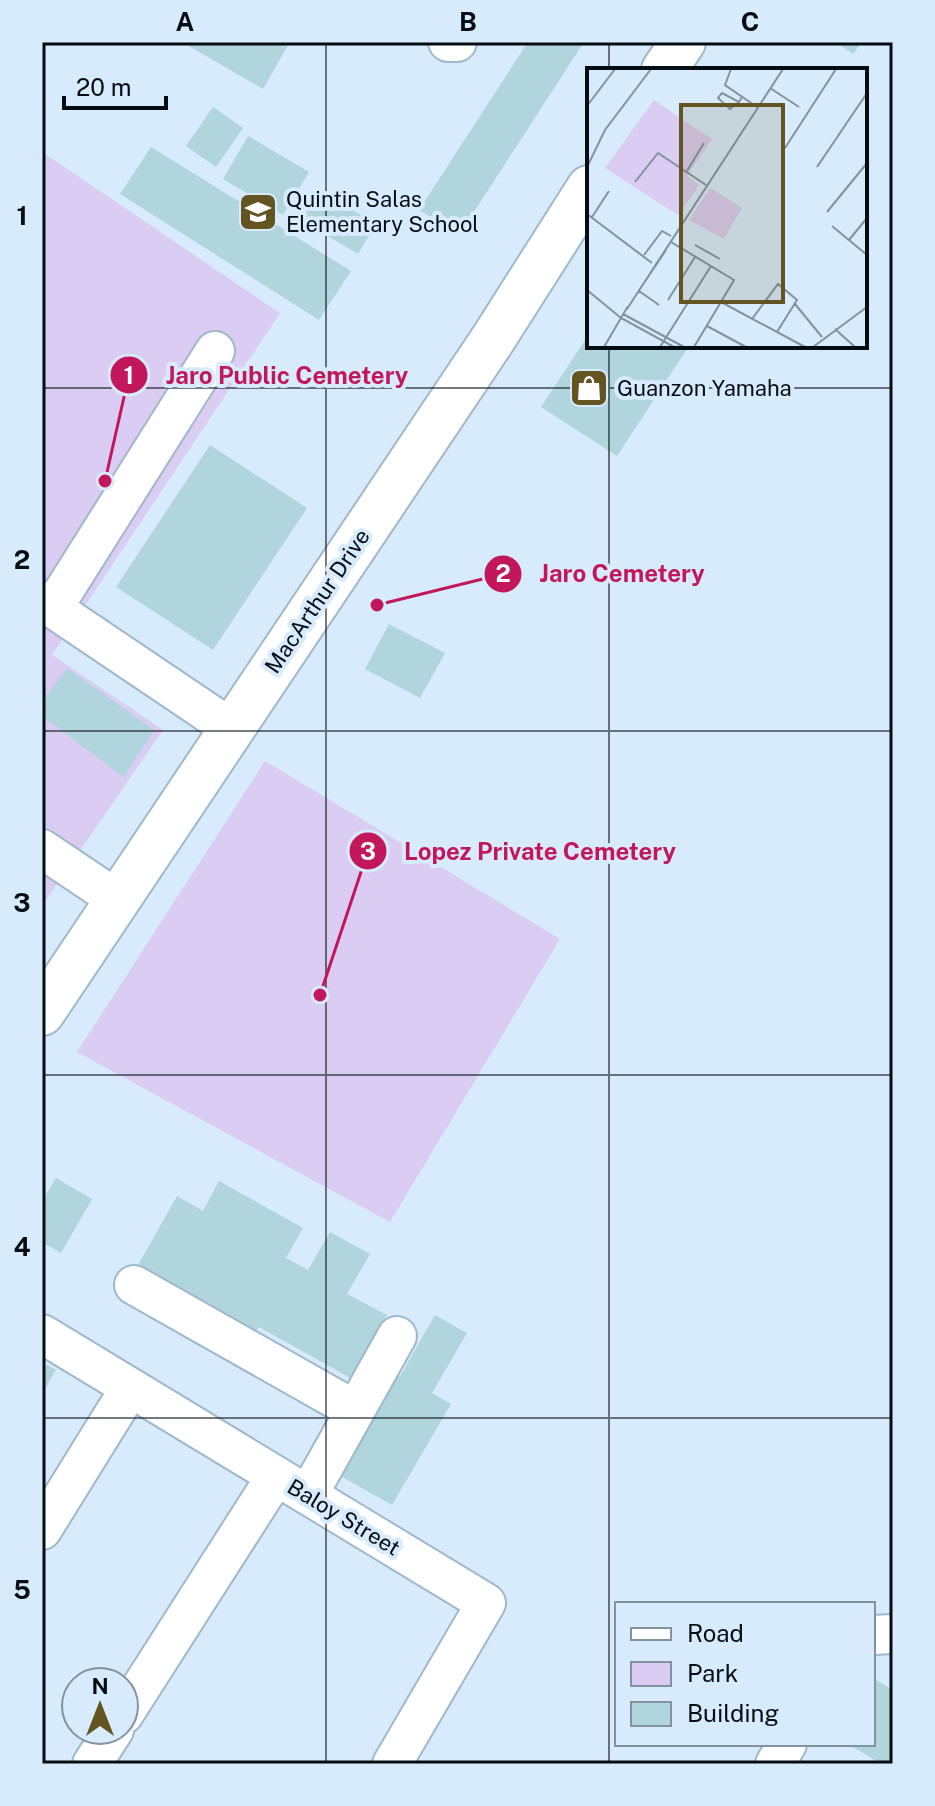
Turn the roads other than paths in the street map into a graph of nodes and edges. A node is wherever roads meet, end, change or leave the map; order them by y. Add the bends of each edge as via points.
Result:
1 (448, 42) edge
2 (457, 42) edge
3 (683, 42) edge
4 (665, 68) edge
5 (587, 191) edge
6 (215, 351) dead end
7 (47, 604) edge
8 (232, 729) junction
9 (42, 849) edge
10 (118, 900) junction
11 (42, 1013) edge
12 (134, 1285) dead end
13 (42, 1334) edge
14 (397, 1336) dead end
15 (130, 1388) junction
16 (355, 1410) junction
17 (292, 1485) junction
18 (42, 1530) edge
19 (140, 1692) edge
20 (104, 1746) edge
21 (786, 1746) edge
22 (92, 1764) edge
23 (392, 1764) edge
24 (775, 1764) edge

1 - 2 street
3 - 4 main road
5 - 8 main road, MacArthur Drive
6 - 7 street
7 - 8 street
8 - 10 main road, MacArthur Drive
9 - 10 street
10 - 11 main road, MacArthur Drive
12 - 16 street
13 - 15 street, Baloy Street
14 - 16 street
15 - 17 street, Baloy Street
15 - 18 street
16 - 17 street
17 - 19 street
17 - 23 street, Baloy Street via 486,1603
20 - 22 street
21 - 24 street

